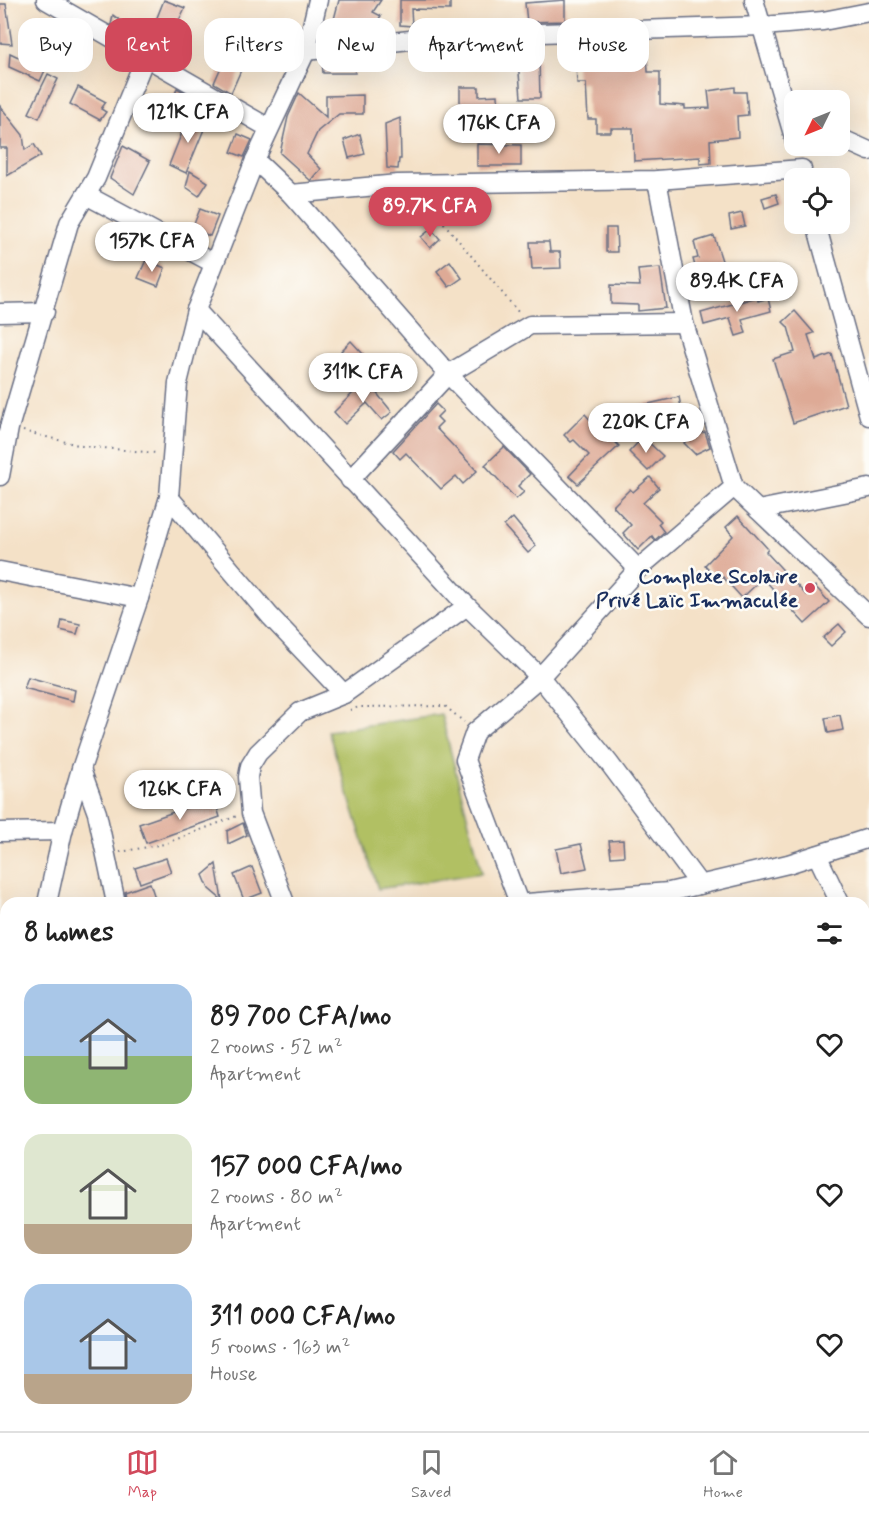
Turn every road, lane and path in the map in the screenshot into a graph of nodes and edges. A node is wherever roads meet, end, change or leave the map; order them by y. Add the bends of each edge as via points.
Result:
1 (46, 0) edge
2 (318, 0) edge
3 (754, 0) edge
4 (869, 12) edge
5 (763, 26) junction
6 (105, 35) edge
7 (306, 51) junction
8 (139, 72) edge
9 (170, 72) edge
10 (784, 92) edge
11 (269, 128) junction
12 (850, 143) edge
13 (869, 152) edge
14 (255, 160) junction
15 (784, 175) edge
16 (657, 180) junction
17 (398, 184) junction
18 (291, 194) junction
19 (86, 195) junction
20 (819, 234) edge
21 (213, 263) junction
22 (196, 310) junction
23 (45, 312) junction
24 (0, 313) edge
25 (684, 323) junction
26 (530, 325) junction
27 (448, 374) junction
28 (869, 416) edge
29 (9, 428) junction
30 (171, 455) junction
31 (0, 476) edge
32 (350, 480) junction
33 (734, 486) junction
34 (869, 488) edge
35 (169, 497) junction
36 (758, 510) junction
37 (638, 569) junction
38 (0, 571) edge
39 (139, 598) junction
40 (467, 606) junction
41 (869, 616) edge
42 (540, 677) junction
43 (344, 694) junction
44 (340, 712) dead end
45 (475, 732) junction
46 (81, 769) junction
47 (251, 813) junction
48 (63, 831) junction
49 (0, 832) edge
50 (869, 838) edge
51 (107, 854) junction
52 (817, 855) junction
53 (700, 885) junction
54 (48, 897) edge
55 (115, 897) edge
56 (283, 897) edge
57 (517, 897) edge
58 (672, 897) edge
59 (837, 897) edge

1 - 6 street
2 - 7 street
3 - 5 street
4 - 5 street
5 - 7 street via 448,36
5 - 10 street
7 - 11 street
8 - 19 street
9 - 11 street
11 - 14 street
12 - 13 street
14 - 18 street
14 - 21 street
15 - 16 street
16 - 17 street
16 - 25 street
17 - 18 street
17 - 26 path via 443,222
18 - 27 street
19 - 21 street
19 - 23 street via 69,224
20 - 28 street
21 - 22 street
22 - 30 street via 178,383
22 - 32 street
23 - 24 street
23 - 29 street
25 - 26 street
25 - 33 street
26 - 27 street
27 - 32 street
27 - 37 street
29 - 30 path via 82,446
29 - 31 street
30 - 35 street
32 - 40 street
33 - 36 street
33 - 37 street
34 - 36 street
35 - 39 street
35 - 43 street via 270,616
36 - 41 street
37 - 42 street
38 - 39 street
39 - 46 street
40 - 42 street
40 - 43 street
42 - 45 street
42 - 53 street
43 - 47 street via 300,712 258,753 248,777
44 - 45 path via 359,707 445,706
45 - 57 street via 465,760
46 - 48 street
46 - 51 street
47 - 51 path via 164,844
47 - 56 street
48 - 49 street
48 - 54 street
50 - 52 street
51 - 55 street
52 - 53 street
52 - 59 street
53 - 58 street

